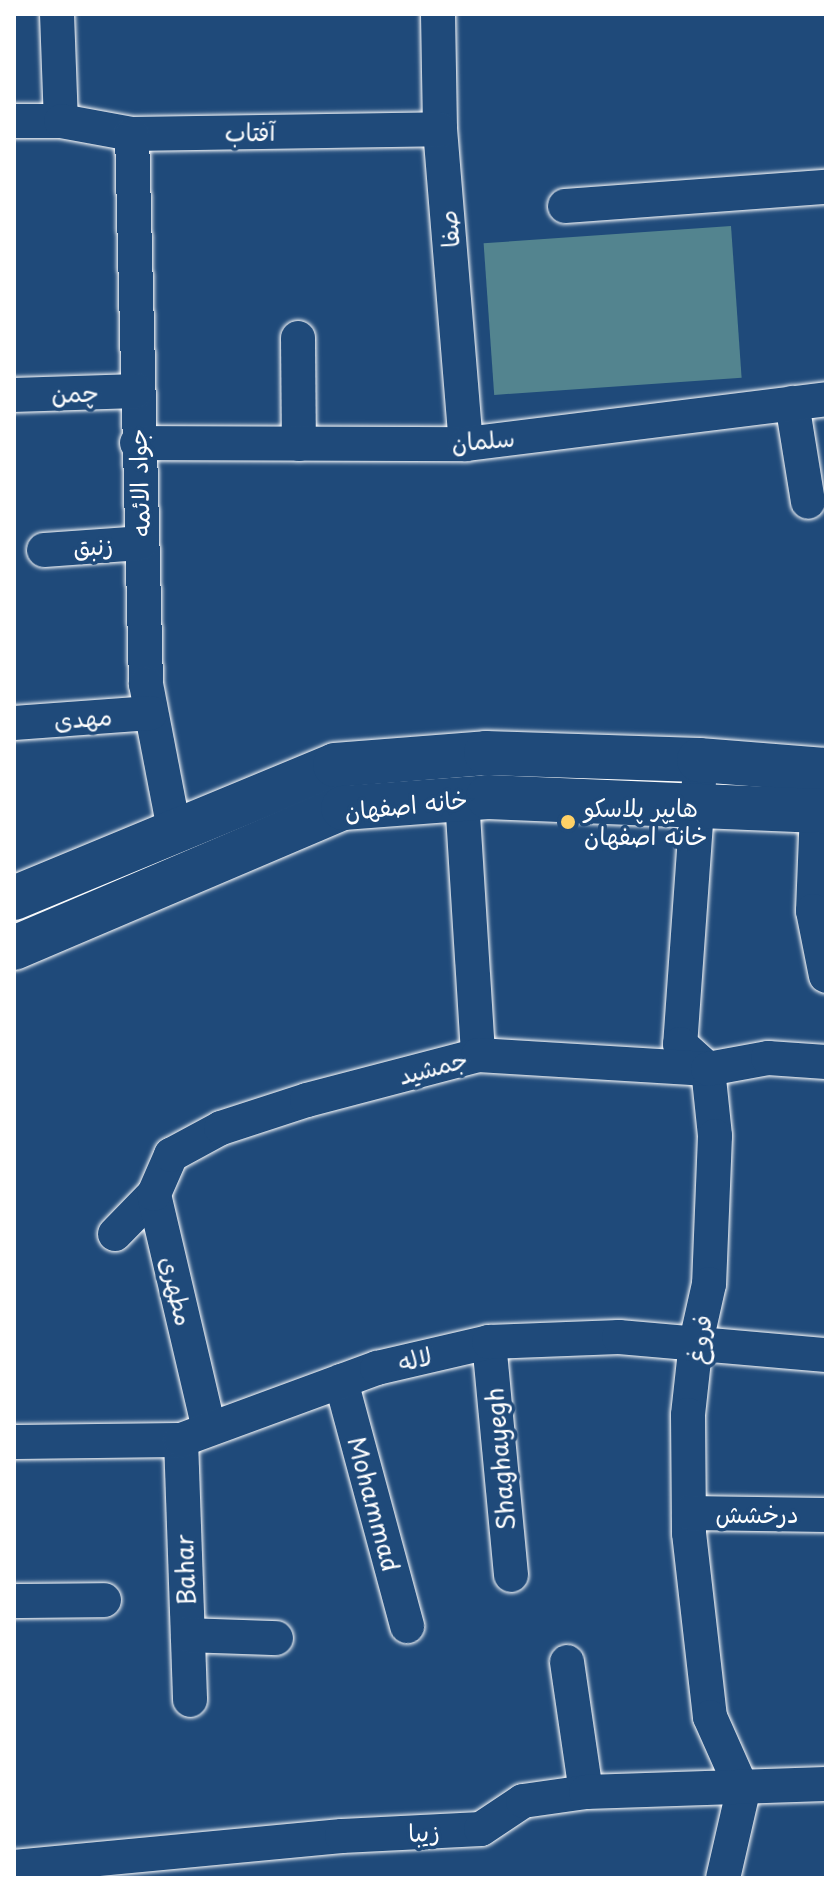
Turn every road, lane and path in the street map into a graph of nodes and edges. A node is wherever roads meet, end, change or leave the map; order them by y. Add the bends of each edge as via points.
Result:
1 (57, 14) edge
2 (438, 14) edge
3 (14, 121) edge
4 (61, 121) junction
5 (440, 129) junction
6 (132, 134) junction
7 (826, 187) edge
8 (565, 206) dead end
9 (298, 338) dead end
10 (136, 391) junction
11 (14, 395) edge
12 (826, 399) edge
13 (792, 403) junction
14 (137, 443) junction
15 (299, 444) junction
16 (466, 444) junction
17 (808, 502) dead end
18 (141, 543) junction
19 (44, 550) dead end
20 (151, 713) junction
21 (14, 723) edge
22 (699, 760) junction
23 (823, 797) edge
24 (462, 799) junction
25 (698, 803) junction
26 (174, 829) junction
27 (14, 898) edge
28 (14, 948) edge
29 (826, 976) edge
30 (478, 1055) junction
31 (826, 1062) edge
32 (708, 1069) junction
33 (154, 1194) junction
34 (115, 1234) dead end
35 (489, 1342) junction
36 (696, 1342) junction
37 (826, 1355) edge
38 (341, 1381) junction
39 (195, 1435) junction
40 (14, 1442) edge
41 (689, 1513) junction
42 (826, 1515) edge
43 (511, 1575) dead end
44 (104, 1600) dead end
45 (14, 1601) edge
46 (407, 1626) dead end
47 (188, 1635) junction
48 (276, 1638) dead end
49 (567, 1662) dead end
50 (190, 1700) dead end
51 (826, 1784) edge
52 (743, 1791) junction
53 (586, 1792) junction
54 (14, 1867) edge
55 (723, 1878) edge

1 - 4 street
2 - 5 street, صفا
3 - 4 street, آفتاب
4 - 6 street, آفتاب
5 - 6 street, آفتاب
5 - 16 street, صفا
6 - 10 street, جواد الائمه
7 - 8 street
9 - 15 street
10 - 11 street, چمن
10 - 14 street, جواد الائمه
12 - 13 street, سلمان
13 - 16 street, سلمان
13 - 17 street
14 - 15 street, سلمان
14 - 18 street, جواد الائمه
15 - 16 street, سلمان
18 - 19 street, زنبق
18 - 20 street, جواد الائمه
20 - 21 street, مهدی
20 - 26 street, جواد الائمه
22 - 23 main road, خانه اصفهان
22 - 25 street
22 - 26 main road, خانه اصفهان via 486,753 335,765
23 - 25 main road, خانه اصفهان
23 - 29 street via 813,911
24 - 25 main road, خانه اصفهان
24 - 28 main road, خانه اصفهان via 343,808
24 - 30 street
25 - 32 street via 680,1044
26 - 27 main road, خانه اصفهان
30 - 32 street, جمشید
30 - 33 street, جمشید via 221,1128 171,1155
31 - 32 street, جمشید via 768,1058
32 - 36 street, فروغ via 715,1136 709,1284
33 - 34 street
33 - 39 street, مطهری
35 - 36 street, لاله via 619,1337
35 - 38 street, لاله
35 - 43 street, Shaghayegh
36 - 37 street, لاله
36 - 41 street, فروغ via 688,1415
38 - 39 street, لاله
38 - 46 street, Mohammad
39 - 40 street, لاله
39 - 47 street, Bahar
41 - 42 street, درخشش
41 - 52 street, فروغ via 710,1717
44 - 45 street
47 - 48 street
47 - 50 street, Bahar
49 - 53 street
51 - 52 street, زیبا
52 - 53 street, زیبا
52 - 55 street
53 - 54 street, زیبا via 523,1801 481,1829 342,1836

